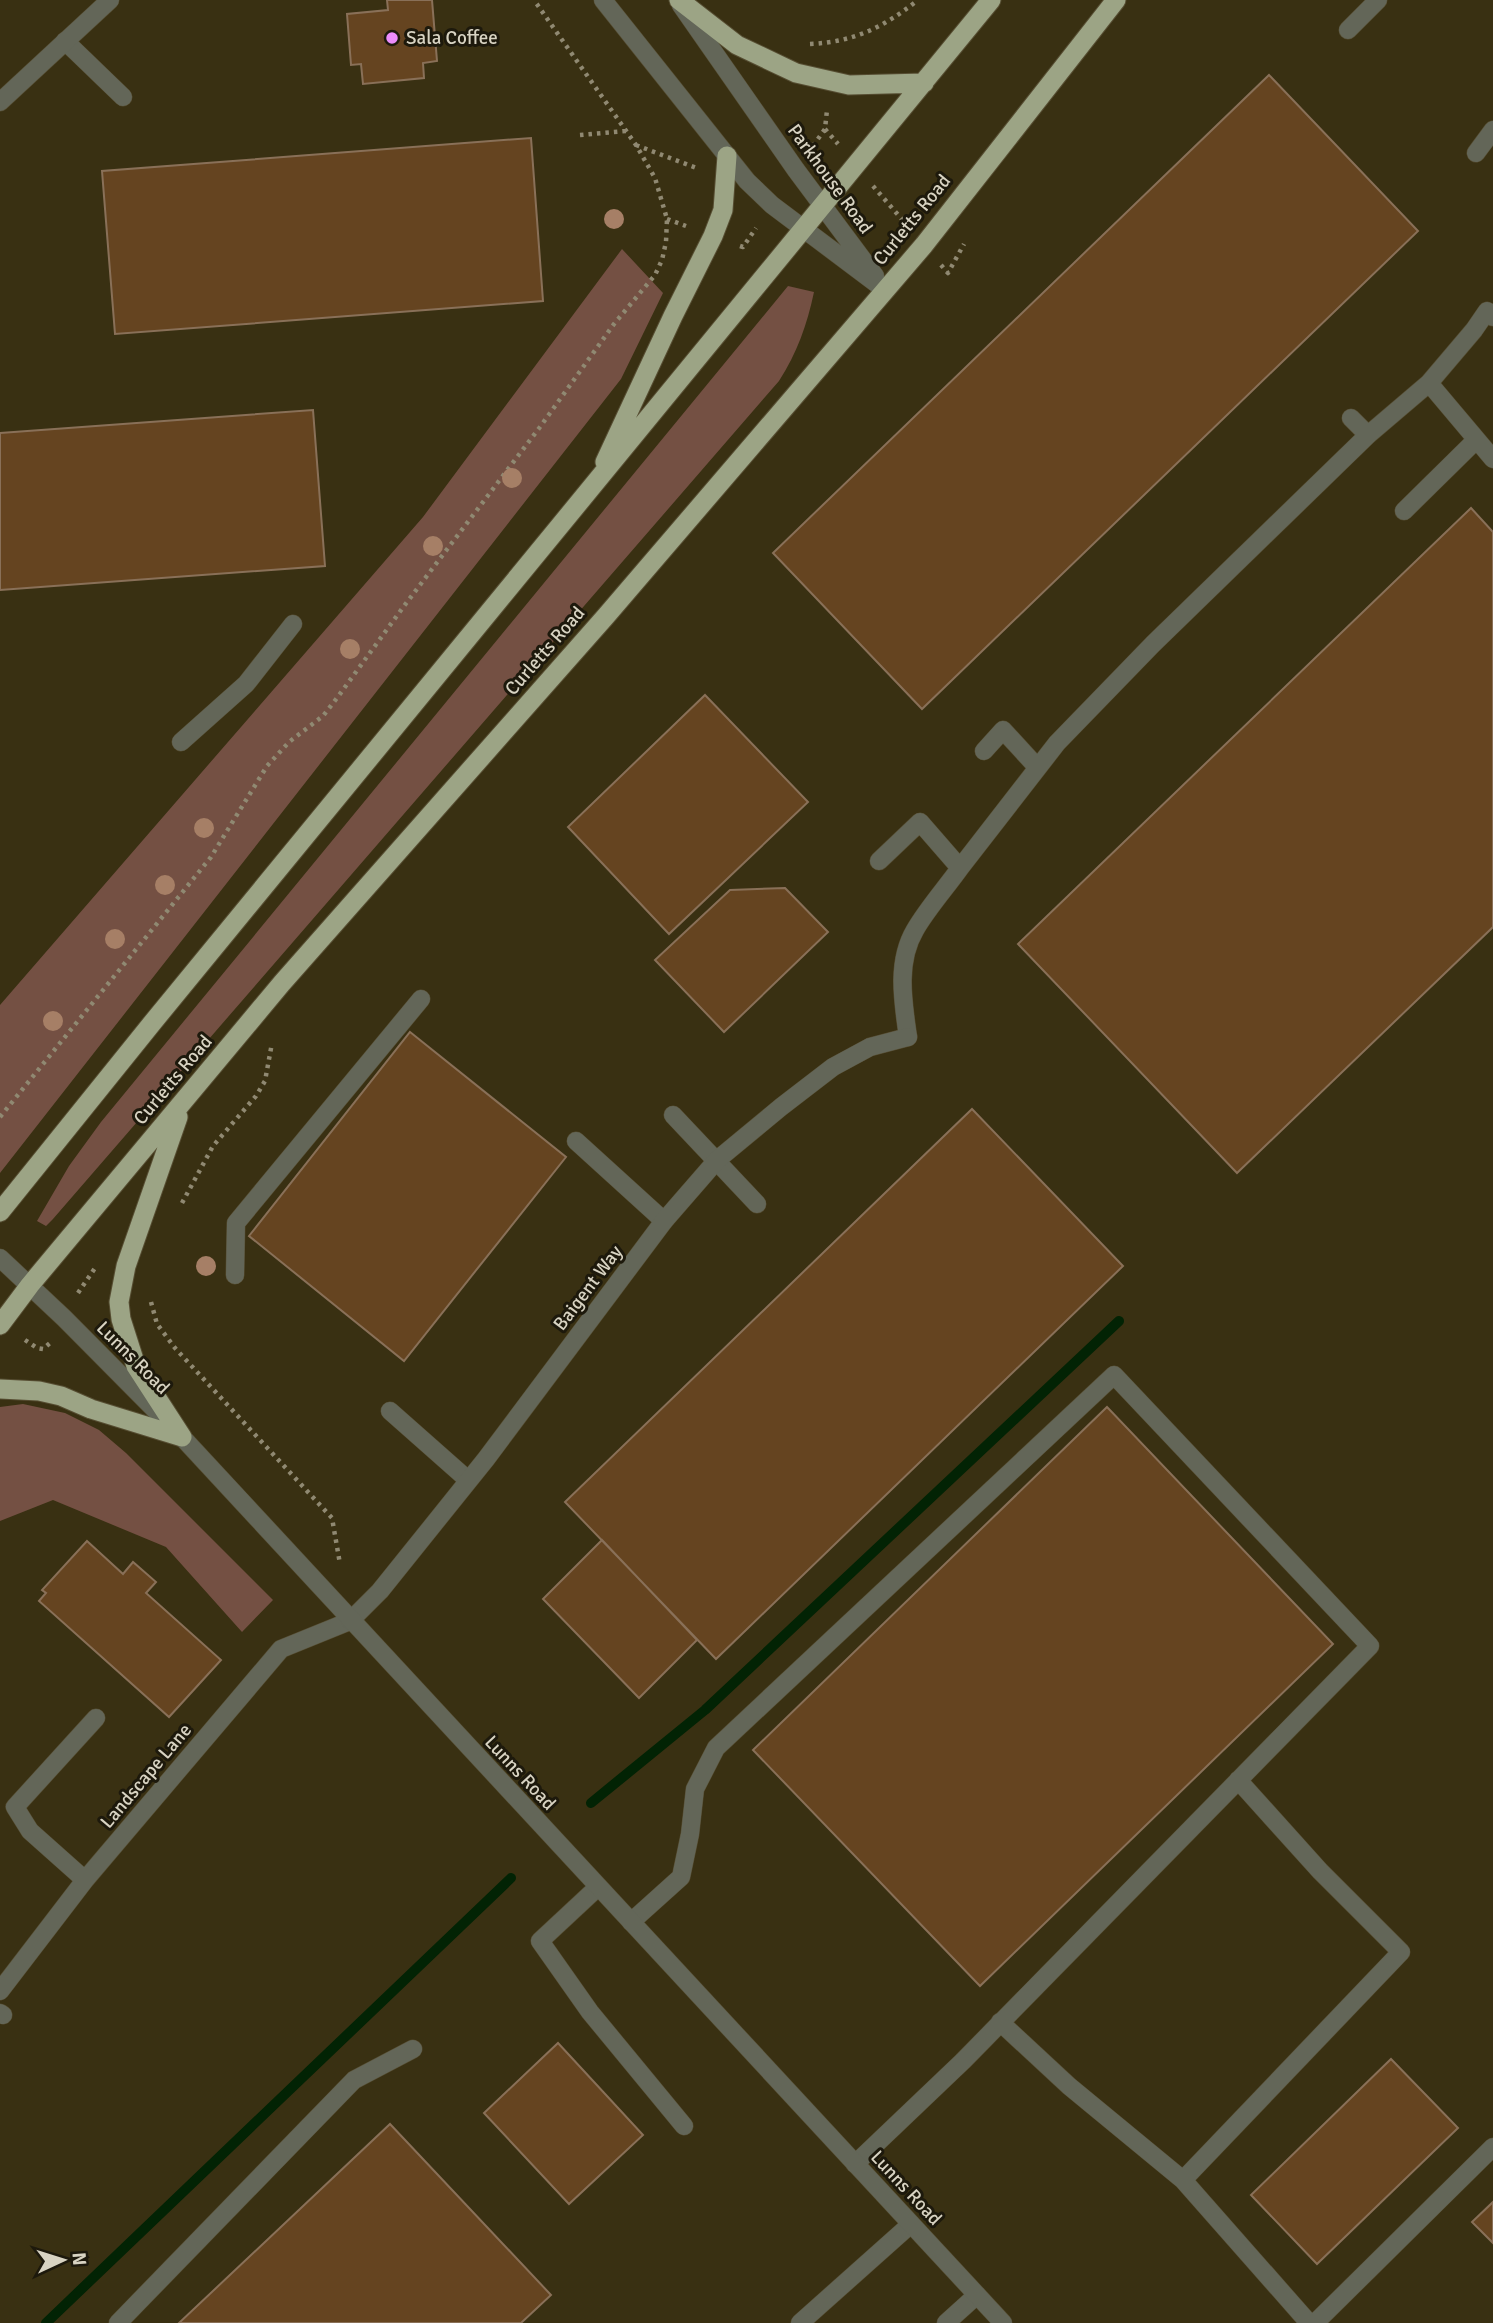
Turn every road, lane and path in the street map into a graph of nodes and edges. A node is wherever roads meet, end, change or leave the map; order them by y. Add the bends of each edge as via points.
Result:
1 (110, 0) edge
2 (534, 0) edge
3 (603, 0) edge
4 (678, 0) edge
5 (918, 0) edge
6 (991, 0) edge
7 (1116, 0) edge
8 (1378, 0) edge
9 (1348, 30) dead end
10 (65, 41) junction
11 (835, 43) dead end
12 (924, 83) junction
13 (122, 97) dead end
14 (0, 102) edge
15 (825, 129) dead end
16 (1493, 130) edge
17 (626, 131) junction
18 (580, 135) dead end
19 (1476, 153) dead end
20 (727, 156) junction
21 (856, 166) junction
22 (824, 205) junction
23 (803, 230) junction
24 (924, 245) junction
25 (943, 267) dead end
26 (885, 290) junction
27 (1493, 317) edge
28 (1429, 383) junction
29 (1351, 418) dead end
30 (1368, 435) junction
31 (1476, 440) junction
32 (1493, 459) edge
33 (592, 488) junction
34 (1404, 510) dead end
35 (293, 624) dead end
36 (181, 742) dead end
37 (984, 751) dead end
38 (1037, 767) junction
39 (879, 861) dead end
40 (960, 869) junction
41 (421, 999) dead end
42 (265, 1081) dead end
43 (183, 1104) junction
44 (673, 1115) dead end
45 (0, 1117) edge
46 (576, 1141) dead end
47 (717, 1160) junction
48 (757, 1204) dead end
49 (0, 1213) edge
50 (177, 1214) dead end
51 (664, 1221) junction
52 (0, 1258) edge
53 (235, 1275) dead end
54 (30, 1284) junction
55 (149, 1298) dead end
56 (0, 1325) edge
57 (30, 1344) dead end
58 (48, 1345) dead end
59 (0, 1389) edge
60 (390, 1412) dead end
61 (182, 1437) junction
62 (468, 1480) junction
63 (332, 1518) dead end
64 (350, 1621) junction
65 (96, 1718) dead end
66 (1238, 1780) junction
67 (85, 1880) junction
68 (598, 1887) junction
69 (631, 1922) junction
70 (0, 1991) edge
71 (1000, 2022) junction
72 (413, 2049) dead end
73 (684, 2126) dead end
74 (1493, 2147) edge
75 (855, 2164) junction
76 (1183, 2180) junction
77 (911, 2224) junction
78 (977, 2295) junction
79 (118, 2323) edge
80 (800, 2323) edge
81 (946, 2323) edge
82 (1003, 2323) edge
83 (1309, 2323) edge
84 (1315, 2323) edge

1 - 10 street
2 - 17 path
3 - 20 street, Parkhouse Road
4 - 12 highway via 737,45 796,73 849,85
4 - 22 street, Parkhouse Road
5 - 11 path via 877,28
6 - 12 highway
7 - 24 highway, Curletts Road
8 - 9 street
10 - 13 street
10 - 14 street
12 - 21 highway
15 - 21 path
16 - 19 street
17 - 18 path
17 - 45 path via 655,178 667,219 666,242 655,275 323,716 267,766 211,857
20 - 23 street, Parkhouse Road via 772,205
20 - 33 highway via 723,210 713,236
21 - 22 highway
21 - 24 path
22 - 23 highway
22 - 26 street, Parkhouse Road
23 - 26 street, Parkhouse Road
23 - 33 highway
24 - 25 path
24 - 26 highway, Curletts Road
26 - 43 highway, Curletts Road
27 - 28 street via 1487,311
28 - 30 street
28 - 31 street
29 - 30 street
30 - 38 street via 1153,645
31 - 32 street
31 - 34 street
33 - 49 highway
35 - 36 street via 246,684
37 - 38 street via 1003,730
38 - 40 street
39 - 40 street via 919,822
40 - 47 street, Baigent Way via 914,932 905,956 902,994 908,1037 870,1047 833,1067
41 - 53 street via 236,1223
42 - 50 path via 214,1146
43 - 54 highway, Curletts Road
43 - 61 highway via 126,1266 119,1302 136,1366
44 - 47 street
46 - 51 street
47 - 48 street
47 - 51 street, Baigent Way
51 - 62 street, Baigent Way
52 - 54 street, Lunns Road
54 - 56 highway, Curletts Road
54 - 61 street, Lunns Road
55 - 63 path via 157,1324 176,1348
57 - 58 path via 43,1349
59 - 61 highway via 61,1396
60 - 62 street
61 - 64 street, Lunns Road
62 - 64 street, Baigent Way via 380,1591
64 - 67 street, Landscape Lane via 281,1649
64 - 68 street, Lunns Road
65 - 67 street via 16,1807 30,1831
66 - 69 street via 1370,1646 1114,1375 716,1748 695,1789 681,1877
66 - 71 street
66 - 76 street via 1401,1952
67 - 70 street, Landscape Lane
68 - 69 street, Lunns Road
68 - 73 street via 540,1941 590,2012
69 - 75 street, Lunns Road
71 - 75 street
71 - 76 street
72 - 79 street via 354,2080
74 - 84 street
75 - 77 street, Lunns Road
76 - 83 street
77 - 78 street, Lunns Road
77 - 80 street
78 - 81 street
78 - 82 street, Lunns Road

